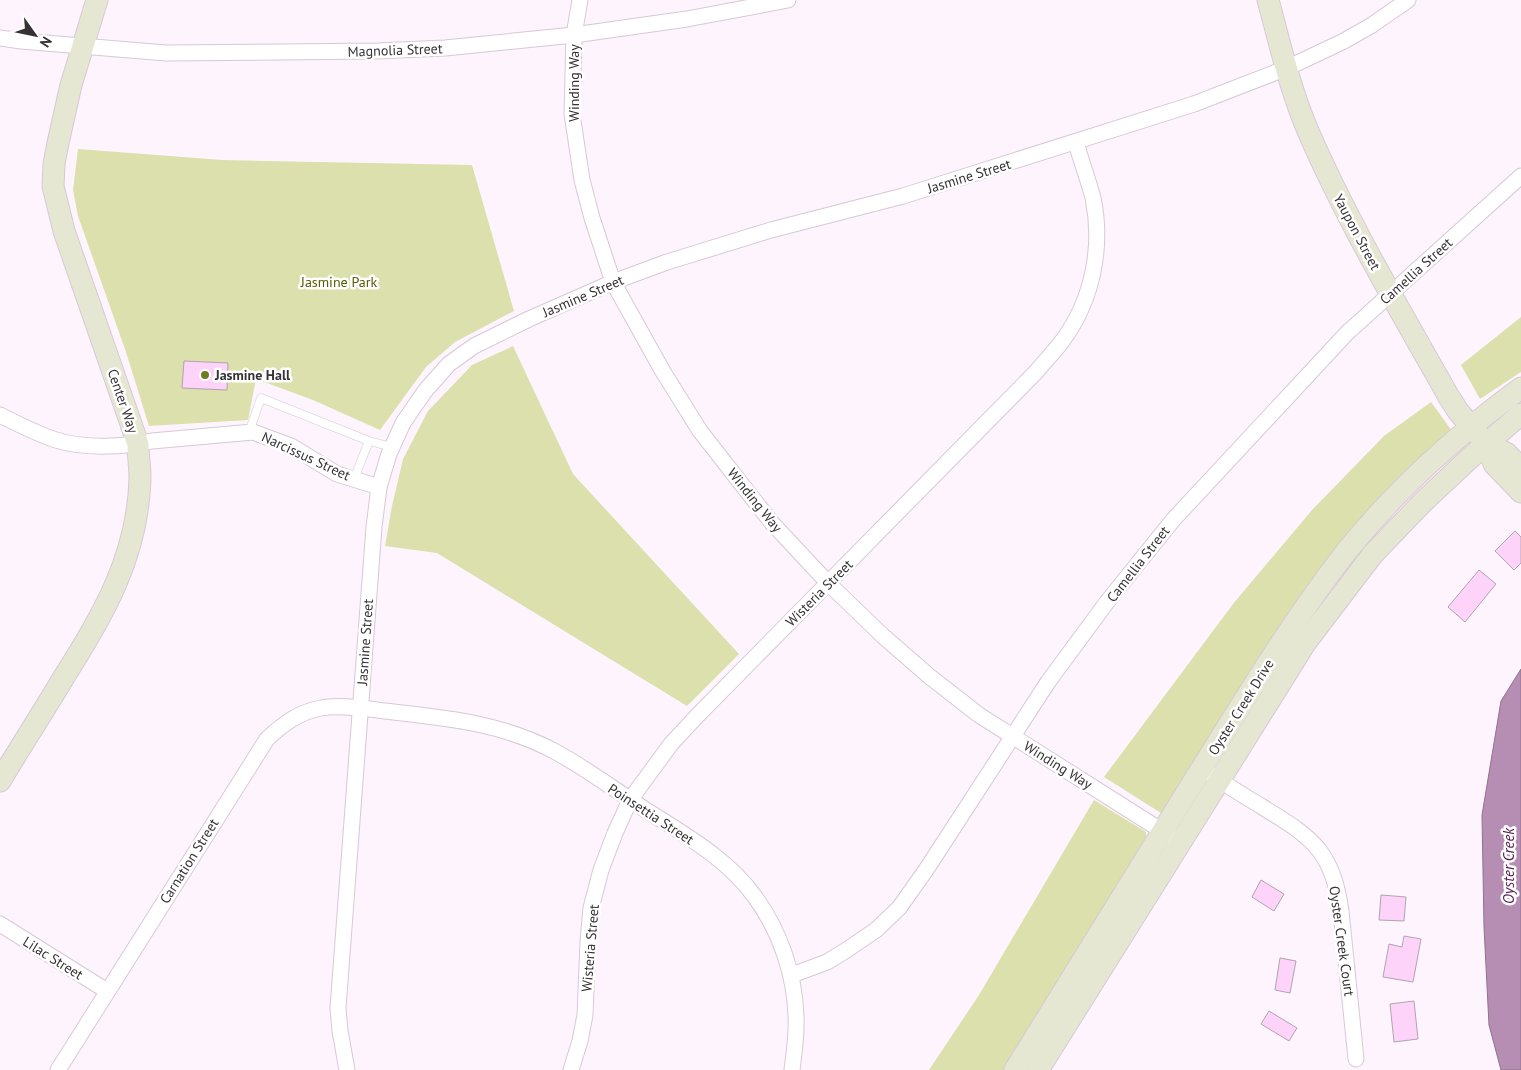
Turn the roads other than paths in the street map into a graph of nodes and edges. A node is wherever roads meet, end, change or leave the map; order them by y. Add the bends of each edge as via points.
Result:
1 (97, 0) edge
2 (580, 0) edge
3 (788, 0) edge
4 (1268, 0) edge
5 (1408, 0) edge
6 (574, 35) junction
7 (0, 38) edge
8 (84, 47) junction
9 (1287, 68) junction
10 (1076, 142) junction
11 (1521, 176) edge
12 (613, 282) junction
13 (1390, 293) junction
14 (1521, 388) edge
15 (1521, 414) edge
16 (0, 415) edge
17 (1471, 426) junction
18 (249, 432) junction
19 (369, 441) junction
20 (138, 444) junction
21 (1486, 444) junction
22 (392, 447) junction
23 (1500, 458) junction
24 (1521, 468) edge
25 (354, 479) junction
26 (378, 487) junction
27 (1521, 492) edge
28 (829, 584) junction
29 (360, 708) junction
30 (1012, 736) junction
31 (1210, 774) junction
32 (0, 780) edge
33 (630, 800) junction
34 (1171, 837) junction
35 (0, 924) edge
36 (792, 975) junction
37 (107, 991) junction
38 (1356, 1059) dead end
39 (58, 1070) edge
40 (347, 1070) edge
41 (571, 1070) edge
42 (792, 1070) edge
43 (1015, 1070) edge
44 (1038, 1070) edge

1 - 8 main road, Center Way
2 - 6 street, Winding Way
3 - 6 street, Magnolia Street
4 - 9 main road, Yaupon Street
5 - 9 street, Jasmine Street via 1365,29
6 - 8 street, Magnolia Street via 377,52 166,53
6 - 12 street, Winding Way via 572,114 582,180
7 - 8 street, Magnolia Street
8 - 20 main road, Center Way via 71,85 58,143 53,186 64,231
9 - 10 street, Jasmine Street via 1194,104
9 - 13 main road, Yaupon Street via 1307,129 1335,190
10 - 12 street, Jasmine Street via 903,196 771,230
10 - 28 street, Wisteria Street via 1097,224 1093,273 1076,319 1036,372
11 - 13 street, Camellia Street
12 - 22 street, Jasmine Street via 474,346 449,364 403,423
12 - 28 street, Winding Way via 700,431 772,523
13 - 17 main road, Yaupon Street via 1449,397
13 - 30 street, Camellia Street via 1310,371 1173,520 1048,682
14 - 17 main road, Oyster Creek Drive
15 - 21 main road, Oyster Creek Drive
16 - 20 street, Narcissus Street via 37,433 79,445
17 - 21 main road, Yaupon Street
17 - 31 main road, Oyster Creek Drive via 1390,503 1347,551 1292,625
18 - 19 lane via 261,398
18 - 20 street, Narcissus Street
18 - 25 street, Narcissus Street via 276,439 337,474
19 - 22 lane
19 - 25 lane
20 - 32 main road, Center Way via 138,499 120,576 93,630
21 - 23 main road, Yaupon Street
21 - 31 main road, Oyster Creek Drive via 1373,554
22 - 26 street, Jasmine Street
23 - 24 main road
23 - 27 main road
25 - 26 street, Narcissus Street
26 - 29 street, Jasmine Street
28 - 30 street, Winding Way via 929,676
28 - 33 street, Wisteria Street via 671,744
29 - 33 street, Poinsettia Street via 446,717 512,734 554,751
29 - 37 street, Carnation Street via 323,707 300,714 267,739
29 - 40 street, Jasmine Street via 338,1008
30 - 34 street, Winding Way
30 - 36 street, Camellia Street via 898,908 876,930 845,952
31 - 34 main road, Oyster Creek Drive
31 - 38 street, Oyster Creek Court via 1305,835 1330,869 1341,911
33 - 36 street, Poinsettia Street via 710,852 742,880 768,918
33 - 41 street, Wisteria Street via 601,870 592,908 585,1015
34 - 43 main road, Oyster Creek Drive
34 - 44 main road, Oyster Creek Drive
35 - 37 street, Lilac Street
36 - 42 street, Poinsettia Street via 796,1017
37 - 39 street, Carnation Street

